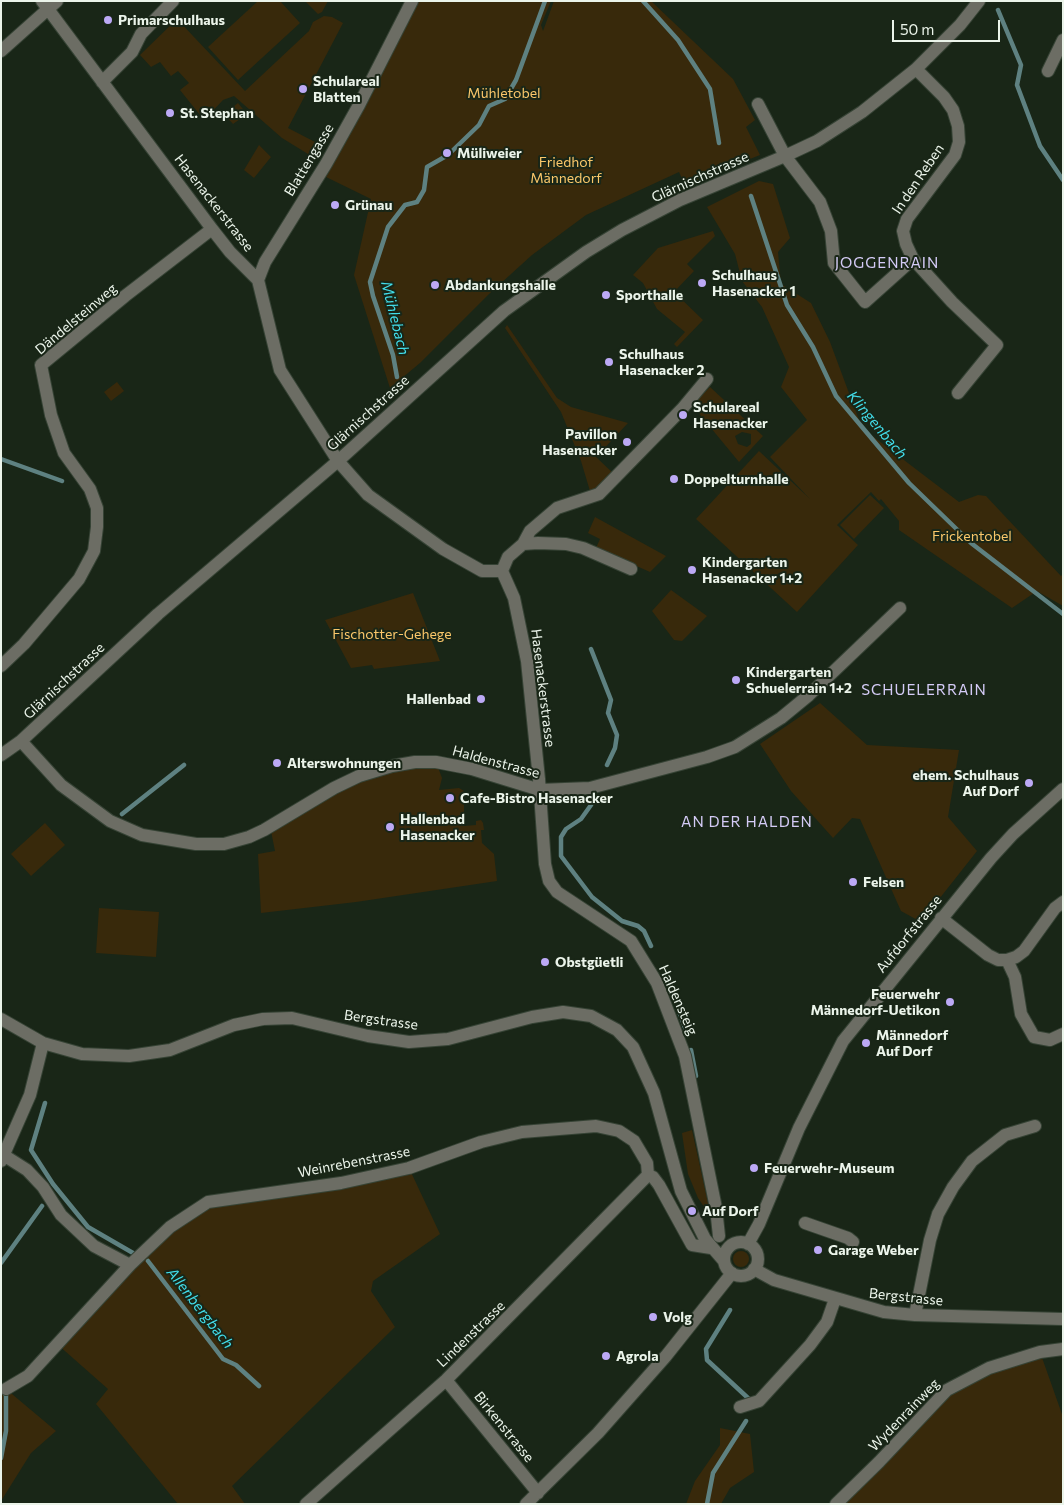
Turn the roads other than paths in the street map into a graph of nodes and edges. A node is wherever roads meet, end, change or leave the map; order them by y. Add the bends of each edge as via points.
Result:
1 (173, 1) edge
2 (412, 1) edge
3 (979, 1) edge
4 (49, 4) edge
5 (1063, 40) edge
6 (1, 51) edge
7 (916, 69) junction
8 (1048, 71) dead end
9 (102, 82) junction
10 (758, 104) dead end
11 (786, 156) junction
12 (212, 229) junction
13 (913, 258) junction
14 (258, 280) junction
15 (707, 379) dead end
16 (958, 393) dead end
17 (338, 461) junction
18 (523, 544) junction
19 (631, 568) dead end
20 (502, 571) junction
21 (900, 608) dead end
22 (1, 666) edge
23 (21, 741) junction
24 (1, 755) edge
25 (1063, 789) edge
26 (540, 790) junction
27 (1063, 902) edge
28 (941, 918) junction
29 (1007, 960) junction
30 (1, 1018) edge
31 (1063, 1034) edge
32 (43, 1043) junction
33 (1035, 1126) dead end
34 (3, 1159) edge
35 (648, 1175) junction
36 (696, 1219) junction
37 (805, 1223) dead end
38 (719, 1236) junction
39 (853, 1242) dead end
40 (732, 1244) junction
41 (748, 1244) junction
42 (711, 1248) junction
43 (724, 1261) junction
44 (130, 1265) junction
45 (754, 1269) junction
46 (732, 1273) junction
47 (835, 1299) junction
48 (915, 1315) junction
49 (1063, 1319) edge
50 (1063, 1349) edge
51 (446, 1380) junction
52 (6, 1389) dead end
53 (740, 1407) dead end
54 (538, 1493) junction
55 (306, 1504) edge
56 (526, 1504) edge
57 (836, 1504) edge

1 - 9 street via 141,34 132,52
2 - 14 street, Blattengasse via 359,105 265,262
3 - 7 street, Glärnischstrasse
4 - 6 street
4 - 9 street, Hasenackerstrasse
5 - 8 street
7 - 11 street, Glärnischstrasse via 862,112 817,141
7 - 13 street, In den Reben via 953,110 959,142 955,155 903,230
9 - 12 street, Hasenackerstrasse
10 - 11 street
11 - 13 street via 820,202 831,231 834,262 865,302
11 - 17 street, Glärnischstrasse via 680,200 586,252 504,311
12 - 14 street, Hasenackerstrasse
12 - 22 street, Dändelsteinweg via 41,365 51,416 64,452 90,490 97,508 98,528 94,551 83,573 24,644
13 - 16 street, In den Reben via 952,302 997,345
14 - 17 street via 280,370
15 - 18 street via 599,494 557,508 530,531
17 - 20 street via 368,495 443,549 482,571
17 - 23 street, Glärnischstrasse via 158,614
18 - 19 street via 566,544
18 - 20 street via 508,557
20 - 26 street, Hasenackerstrasse via 514,598 527,661
21 - 26 street, Haldenstrasse via 809,695 781,718 735,747 681,766 590,788
23 - 24 street, Glärnischstrasse
23 - 26 street, Haldenstrasse via 61,785 110,821 142,835 196,844 224,844 249,837 334,788 374,771 415,762 436,762 472,769
25 - 28 street, Aufdorfstrasse via 1013,834
26 - 38 street, Haldensteig via 549,881 557,892 631,942 657,983 682,1044
27 - 29 street via 1055,908 1024,951
28 - 29 street via 988,955
28 - 41 street, Aufdorfstrasse via 843,1041 783,1163
29 - 31 street via 1015,977 1021,1014 1034,1037 1050,1040
30 - 32 street, Bergstrasse
32 - 34 street via 30,1095
32 - 36 street, Bergstrasse via 82,1054 137,1056 170,1050 234,1025 262,1019 292,1018 409,1042 448,1039 563,1012 591,1016 616,1030 634,1047 654,1094 682,1191
33 - 48 street via 1004,1135 972,1161 953,1187 938,1214 930,1240
34 - 44 street via 27,1170 43,1187 61,1215 94,1246
35 - 42 street, Weinrebenstrasse via 653,1176 659,1185 692,1245
35 - 44 street, Weinrebenstrasse via 647,1163 634,1141 620,1131 596,1126 522,1132 481,1142 409,1168 341,1183 208,1202 170,1227
35 - 51 street, Lindenstrasse
36 - 38 street, Bergstrasse
36 - 42 street, Bergstrasse
37 - 39 street
38 - 40 street, Bergstrasse
40 - 41 street
40 - 43 street
41 - 45 street via 756,1252
42 - 43 street, Bergstrasse
43 - 46 street, Bergstrasse
44 - 52 street, Weinrebenstrasse via 28,1376
45 - 46 street via 744,1275
45 - 47 street, Bergstrasse via 774,1280
46 - 54 street via 605,1426
47 - 48 street, Bergstrasse via 884,1312
47 - 53 street via 827,1322 810,1345 758,1401
48 - 49 street, Bergstrasse
50 - 57 street, Wydenrainweg via 1040,1352 988,1368 947,1390
51 - 54 street, Birkenstrasse
51 - 55 street, Lindenstrasse
54 - 56 street

